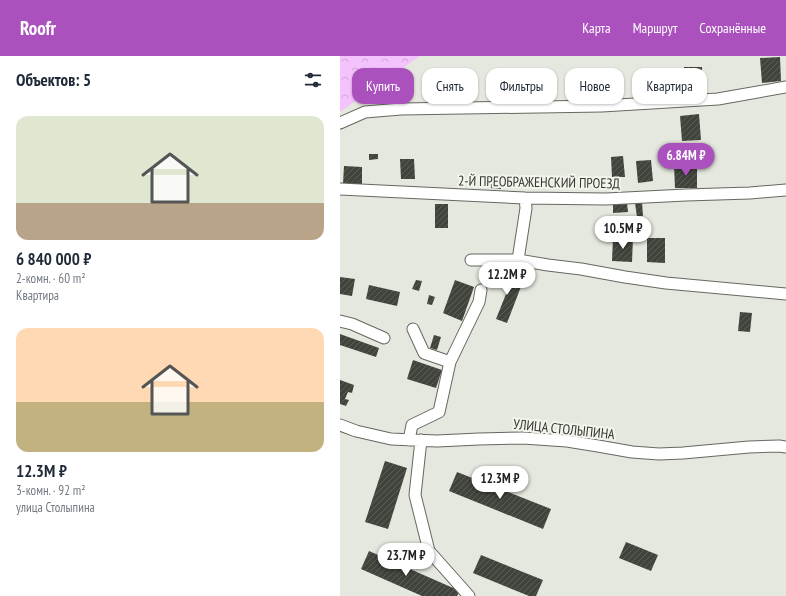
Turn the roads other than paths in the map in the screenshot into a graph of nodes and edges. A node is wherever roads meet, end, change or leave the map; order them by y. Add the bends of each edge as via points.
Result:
1 (786, 87) edge
2 (340, 123) edge
3 (340, 189) edge
4 (786, 190) edge
5 (525, 198) junction
6 (471, 260) dead end
7 (518, 260) junction
8 (481, 290) dead end
9 (786, 294) edge
10 (340, 321) edge
11 (413, 330) dead end
12 (384, 338) dead end
13 (450, 362) junction
14 (340, 425) edge
15 (408, 440) junction
16 (421, 440) junction
17 (786, 447) edge
18 (469, 596) edge

1 - 2 street via 718,99 602,106 401,109 365,112
3 - 5 street, 2-Й ПРЕОБРАЖЕНСКИЙ ПРОЕЗД
4 - 5 street, 2-Й ПРЕОБРАЖЕНСКИЙ ПРОЕЗД via 606,200
5 - 7 street via 526,208
6 - 7 street
7 - 9 street via 666,283
8 - 13 street via 479,302
10 - 12 street
11 - 13 street via 424,353
13 - 15 street via 439,412 412,425
14 - 15 street, УЛИЦА СТОЛЫПИНА via 391,439
15 - 16 street, УЛИЦА СТОЛЫПИНА
16 - 17 street, УЛИЦА СТОЛЫПИНА via 523,438 567,441 659,454 749,447
16 - 18 street via 415,495 429,551

